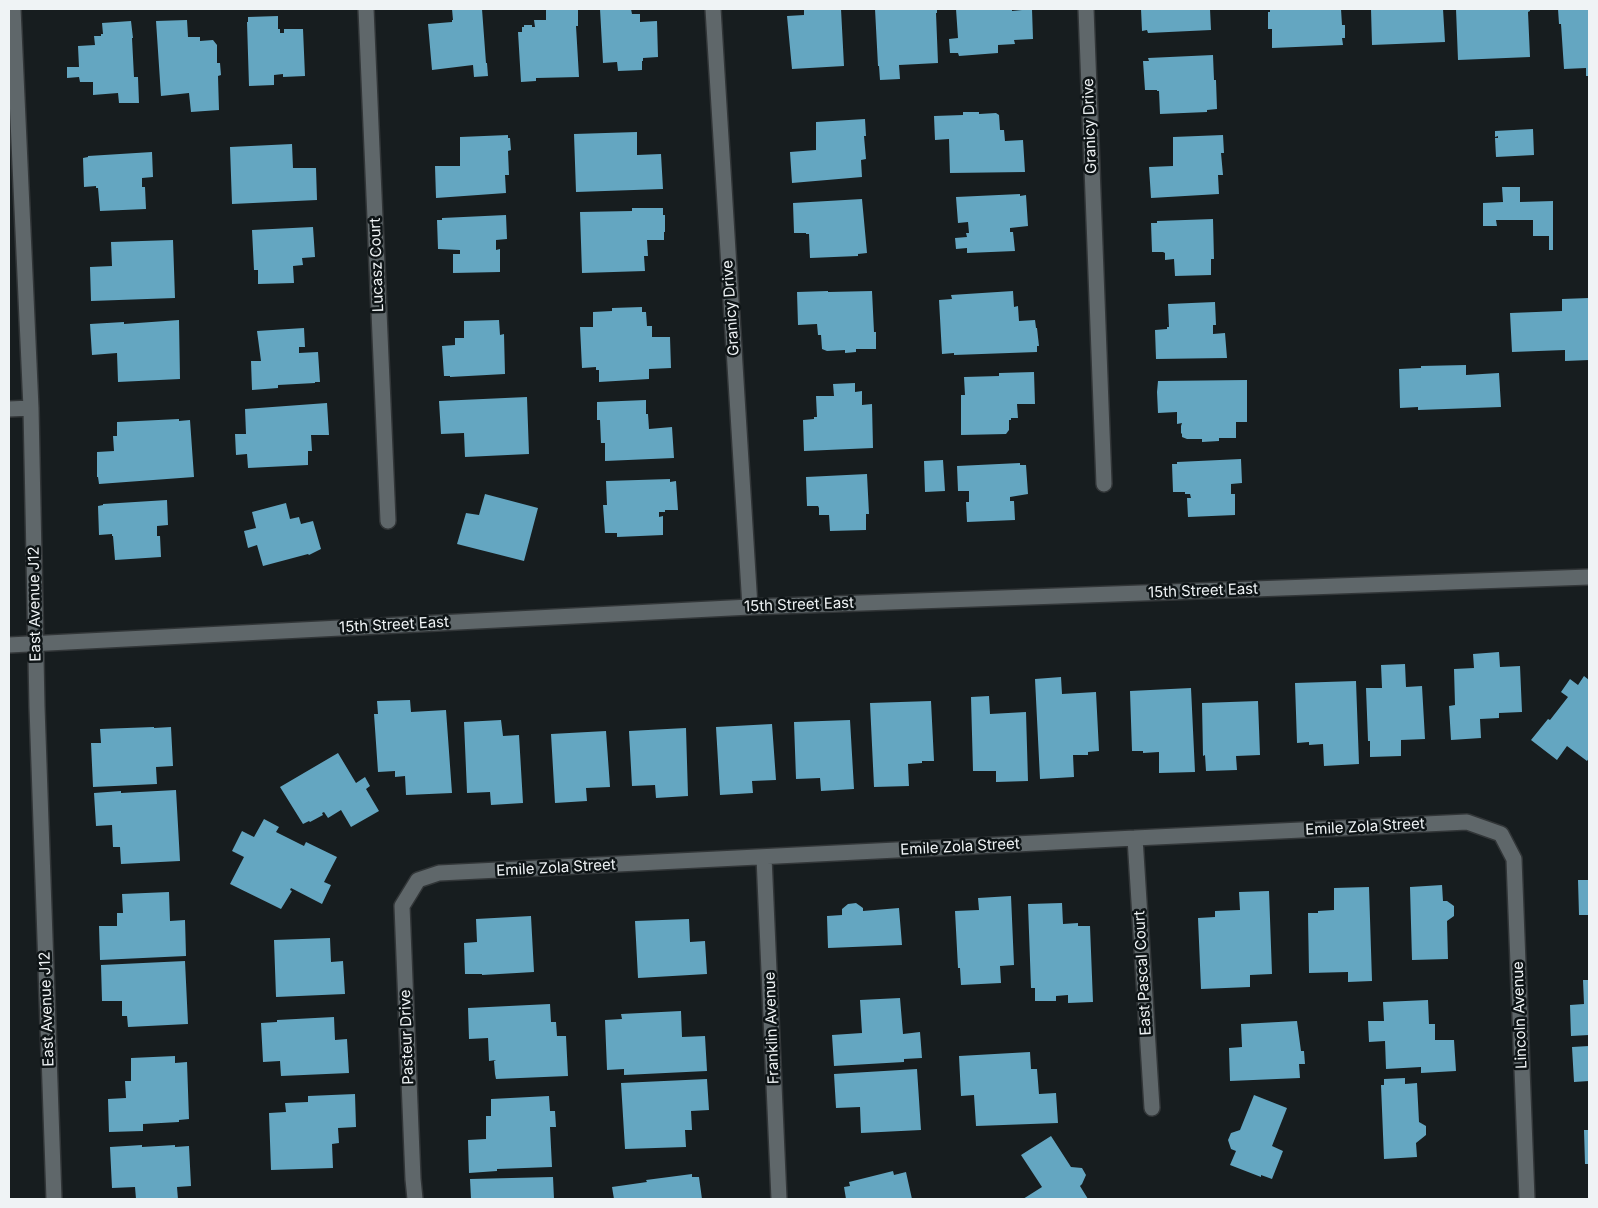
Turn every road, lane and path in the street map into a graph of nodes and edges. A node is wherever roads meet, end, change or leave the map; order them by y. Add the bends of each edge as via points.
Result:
1 (13, 9) edge
2 (366, 9) edge
3 (713, 9) edge
4 (1086, 9) edge
5 (31, 408) junction
6 (9, 409) edge
7 (1104, 484) dead end
8 (388, 521) dead end
9 (1589, 577) edge
10 (750, 607) junction
11 (35, 644) junction
12 (9, 645) edge
13 (1501, 834) joint
14 (1135, 838) junction
15 (764, 858) junction
16 (418, 880) joint
17 (1152, 1108) dead end
18 (54, 1199) edge
19 (416, 1199) edge
20 (779, 1199) edge
21 (1527, 1199) edge

1 - 5 street, East Avenue J12
2 - 8 street, Lucasz Court
3 - 10 street, Granicy Drive
4 - 7 street, Granicy Drive
5 - 6 street
5 - 11 street, East Avenue J12
9 - 10 street, 15th Street East
10 - 11 street, 15th Street East
11 - 12 street, 15th Street East
11 - 18 street, East Avenue J12
13 - 14 street, Emile Zola Street via 1467,822
13 - 21 street, Lincoln Avenue via 1514,859
14 - 15 street, Emile Zola Street
14 - 17 street, East Pascal Court
15 - 16 street, Emile Zola Street via 439,874
15 - 20 street, Franklin Avenue
16 - 19 street, Pasteur Drive via 402,906

